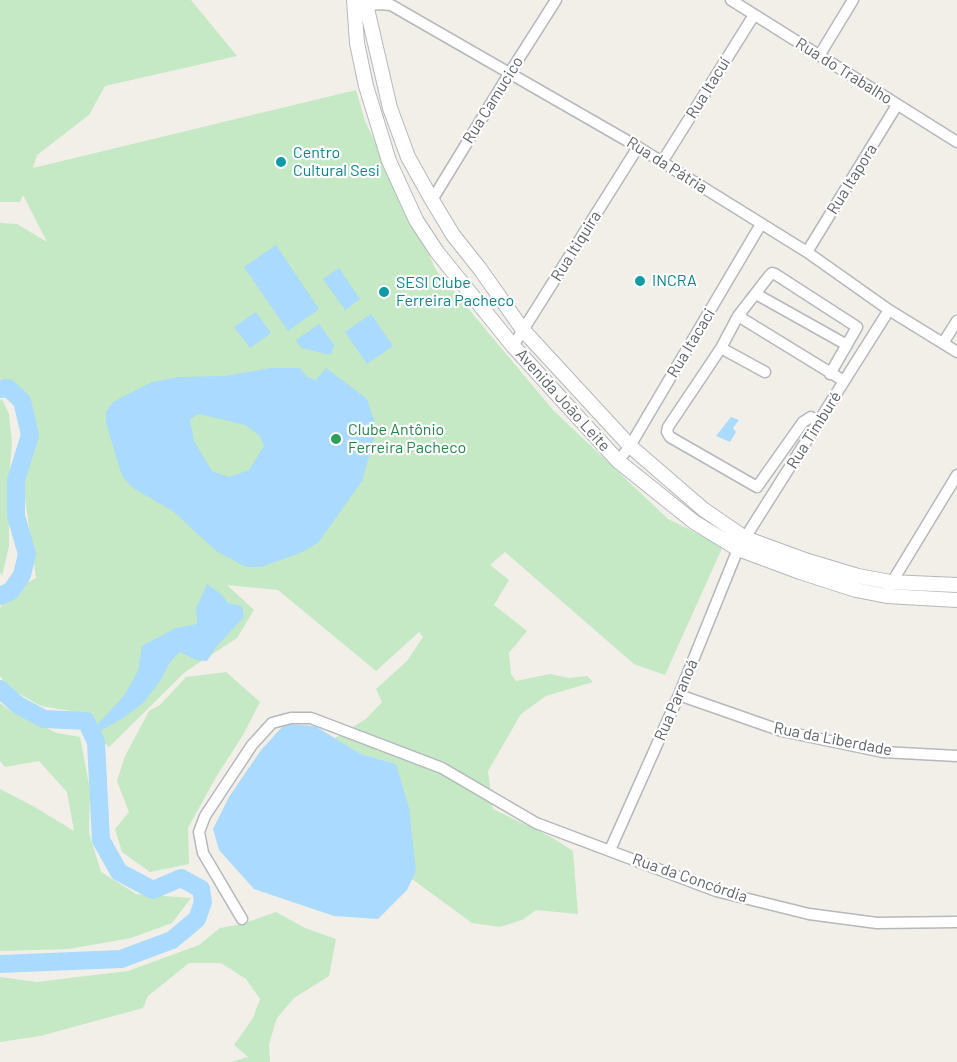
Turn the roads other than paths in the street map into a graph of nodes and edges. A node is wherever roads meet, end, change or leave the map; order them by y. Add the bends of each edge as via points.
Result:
1 (556, 0) edge
2 (731, 0) edge
3 (852, 0) edge
4 (360, 3) edge
5 (754, 15) junction
6 (819, 56) junction
7 (509, 74) junction
8 (897, 105) junction
9 (957, 142) edge
10 (638, 147) junction
11 (662, 162) junction
12 (432, 200) junction
13 (761, 224) junction
14 (807, 252) junction
15 (756, 294) junction
16 (889, 310) junction
17 (738, 316) junction
18 (957, 321) edge
19 (524, 330) junction
20 (943, 344) junction
21 (847, 345) junction
22 (513, 346) junction
23 (721, 348) junction
24 (957, 352) edge
25 (550, 359) junction
26 (765, 372) dead end
27 (537, 373) junction
28 (830, 374) junction
29 (844, 381) junction
30 (818, 422) junction
31 (630, 446) junction
32 (796, 458) junction
33 (777, 459) junction
34 (618, 461) junction
35 (957, 475) edge
36 (742, 543) junction
37 (890, 582) junction
38 (957, 585) edge
39 (887, 596) junction
40 (957, 600) edge
41 (679, 695) junction
42 (957, 756) edge
43 (610, 850) junction
44 (242, 919) dead end
45 (957, 922) edge

1 - 7 street, Rua Camucico
2 - 5 street, Rua do Trabalho
3 - 6 street
4 - 7 street, Rua da Pátria via 391,5
4 - 12 street, Avenida João Leite via 390,108 408,157
4 - 22 street, Avenida João Leite via 357,43 389,161 416,220 437,252
5 - 6 street, Rua do Trabalho
5 - 11 street, Rua Itacuí
6 - 8 street, Rua do Trabalho
7 - 10 street, Rua da Pátria
7 - 12 street, Rua Camucico
8 - 9 street, Rua do Trabalho
8 - 14 street, Rua Itapora
10 - 11 street, Rua da Pátria
10 - 19 street, Rua Itiquira
11 - 13 street, Rua da Pátria
12 - 19 street, Avenida João Leite via 453,235
13 - 14 street, Rua da Pátria
13 - 31 street, Rua Itacaci
14 - 16 street, Rua da Pátria
15 - 17 street
15 - 21 street
15 - 21 street via 775,274 855,324 857,329
16 - 20 street, Rua da Pátria
16 - 29 street, Rua Timburé
17 - 23 street
17 - 28 street
18 - 20 street
19 - 22 street, Rua Itiquira
19 - 25 street, Avenida João Leite
20 - 24 street, Rua da Pátria
21 - 28 street
22 - 27 street, Avenida João Leite
23 - 26 street
23 - 33 street via 667,432 754,487
25 - 27 street
25 - 31 street, Avenida João Leite
27 - 34 street, Avenida João Leite
28 - 29 street
29 - 30 street, Rua Timburé
30 - 32 street, Rua Timburé
30 - 33 street via 810,417 803,422
31 - 34 street, Rua Itacaci
31 - 36 street, Avenida João Leite
32 - 33 street via 790,454
32 - 36 street, Rua Timburé
34 - 36 street, Avenida João Leite via 694,522
35 - 37 street
36 - 37 street, Avenida João Leite
36 - 39 street, Avenida João Leite via 833,583
36 - 41 street, Rua Paranoá
37 - 38 street, Avenida João Leite
37 - 39 street
39 - 40 street, Avenida João Leite
41 - 42 street, Rua da Liberdade via 782,731 883,752
41 - 43 street, Rua Paranoá
43 - 44 street, Rua da Concórdia via 536,823 442,768 311,718 291,717 272,723 252,745 199,832 203,853
43 - 45 street, Rua da Concórdia via 716,891 809,914 877,923

